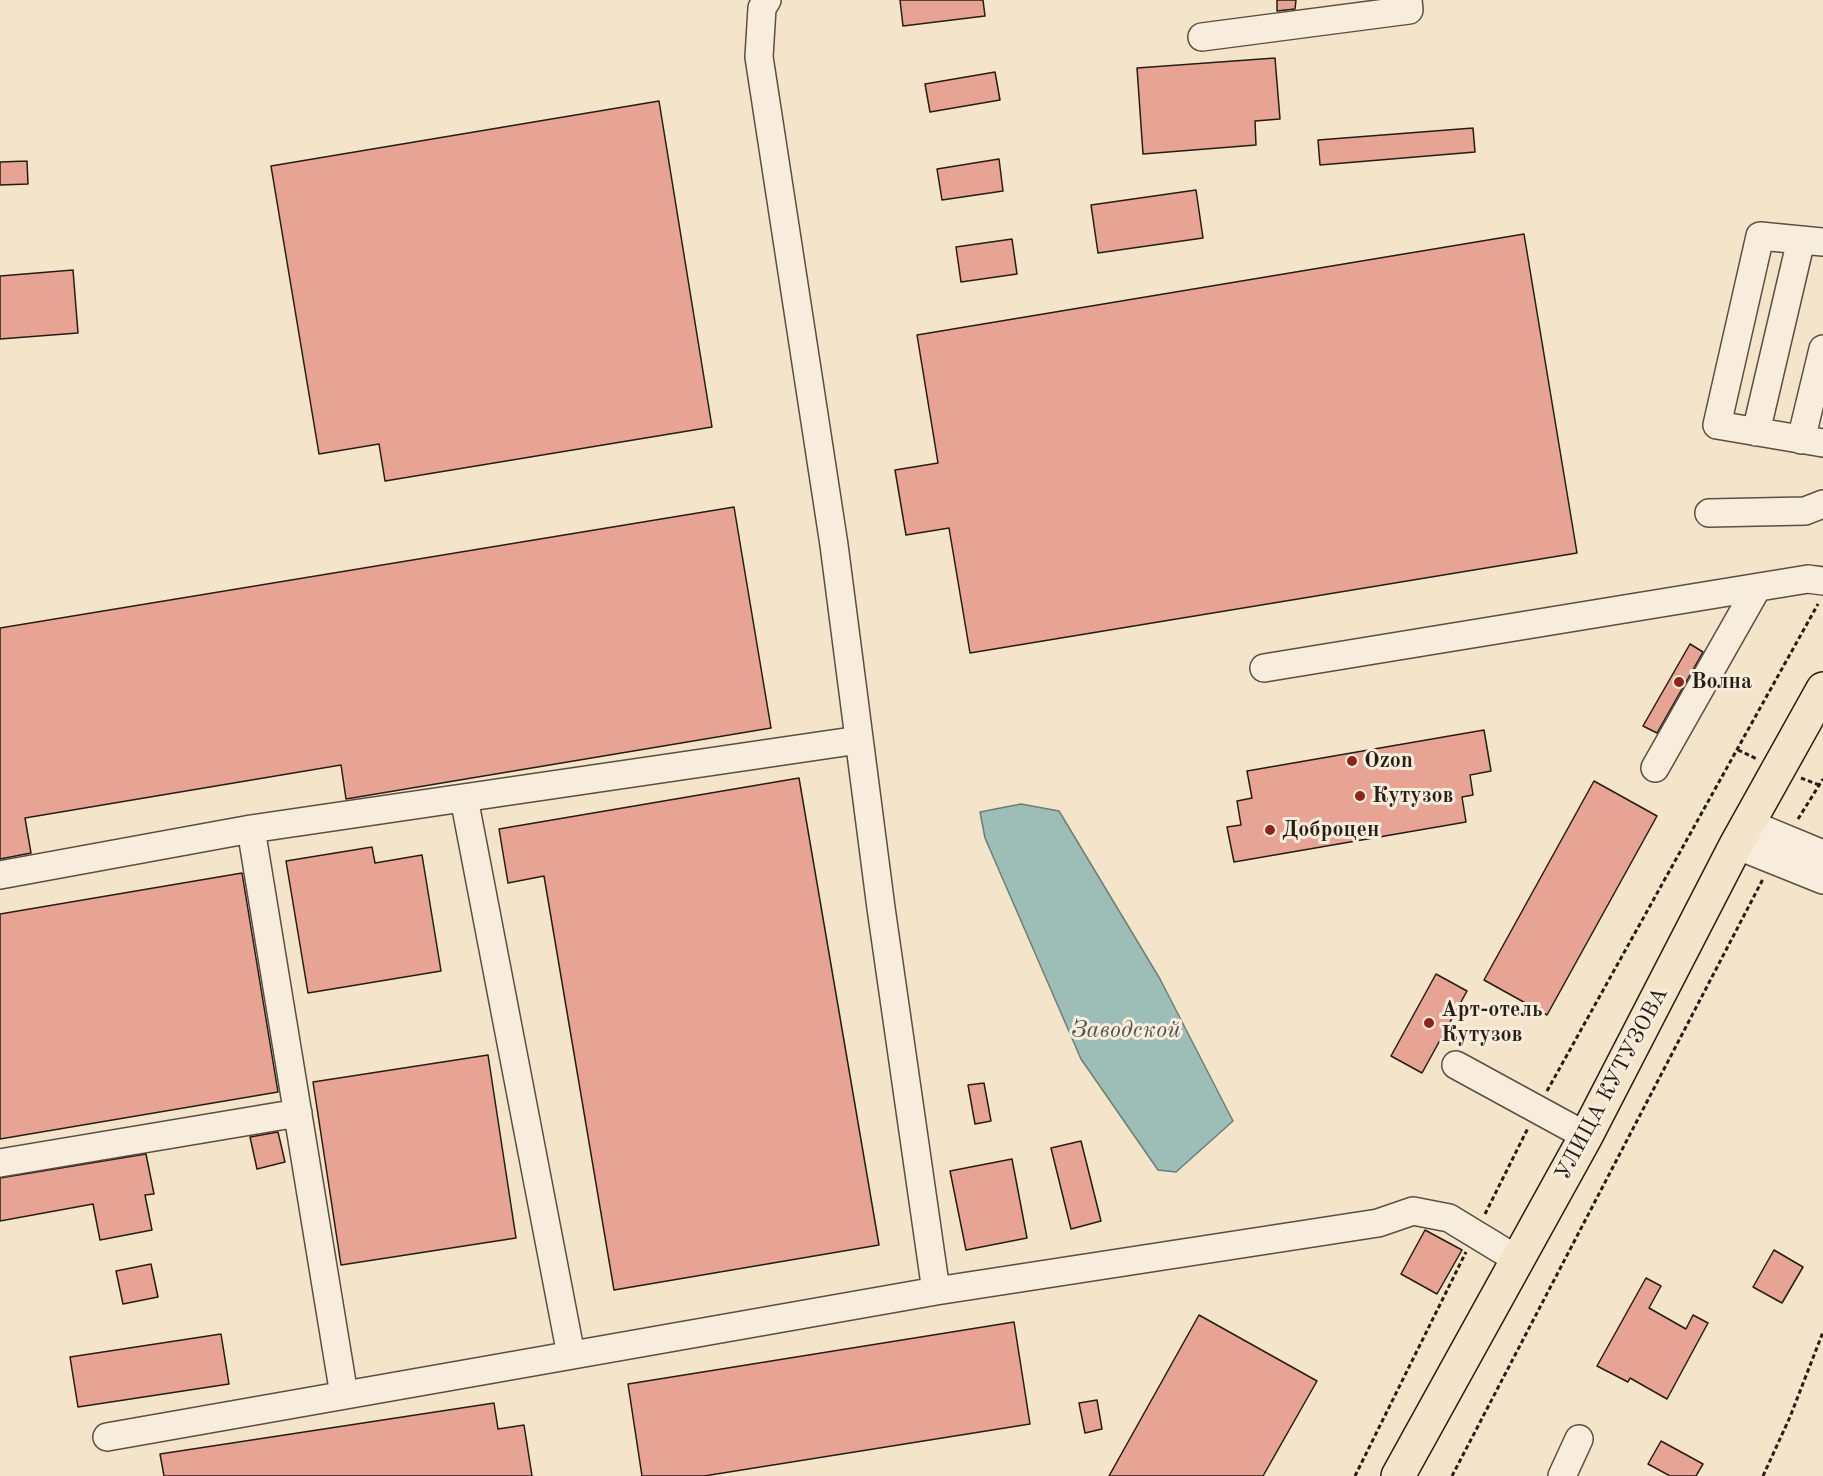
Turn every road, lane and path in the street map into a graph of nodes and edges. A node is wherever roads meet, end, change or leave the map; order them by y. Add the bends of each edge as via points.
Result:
1 (767, 0) edge
2 (1408, 0) edge
3 (1202, 37) dead end
4 (1812, 241) edge
5 (1823, 350) edge
6 (1756, 432) junction
7 (1812, 442) edge
8 (1823, 504) edge
9 (1709, 513) dead end
10 (1823, 581) edge
11 (1757, 588) junction
12 (1823, 596) edge
13 (1264, 668) dead end
14 (1823, 689) edge
15 (859, 740) junction
16 (1655, 768) dead end
17 (464, 798) junction
18 (251, 829) junction
19 (1742, 834) junction
20 (1823, 854) edge
21 (0, 875) edge
22 (1763, 879) dead end
23 (1823, 880) edge
24 (1456, 1065) dead end
25 (1538, 1109) junction
26 (298, 1113) junction
27 (1586, 1136) junction
28 (0, 1163) edge
29 (1474, 1233) junction
30 (1518, 1260) junction
31 (936, 1291) junction
32 (1823, 1332) edge
33 (571, 1355) junction
34 (344, 1395) junction
35 (107, 1437) dead end
36 (1579, 1439) dead end
37 (1355, 1476) edge
38 (1398, 1476) edge
39 (1452, 1476) edge
40 (1562, 1476) edge
41 (1763, 1476) edge

1 - 15 street via 762,8 759,57 834,545
2 - 3 street via 1409,10
4 - 6 street
4 - 6 street via 1760,236 1717,425
5 - 7 street
6 - 7 street
8 - 9 street via 1805,511
10 - 11 street via 1808,579
11 - 13 street
11 - 16 street
12 - 25 path
14 - 19 main road, УЛИЦА КУТУЗОВА
15 - 17 street
15 - 31 street
17 - 18 street
17 - 33 street
18 - 21 street
18 - 26 street
19 - 20 street
19 - 23 street
19 - 27 main road, УЛИЦА КУТУЗОВА
22 - 39 path
24 - 25 street
25 - 27 street
25 - 29 path
26 - 28 street
26 - 34 street
27 - 30 main road, УЛИЦА КУТУЗОВА
29 - 30 street
29 - 31 street via 1449,1218 1413,1211 1378,1223
29 - 37 path
30 - 38 main road, УЛИЦА КУТУЗОВА
31 - 33 street
32 - 41 path
33 - 34 street
34 - 35 street
36 - 40 street

